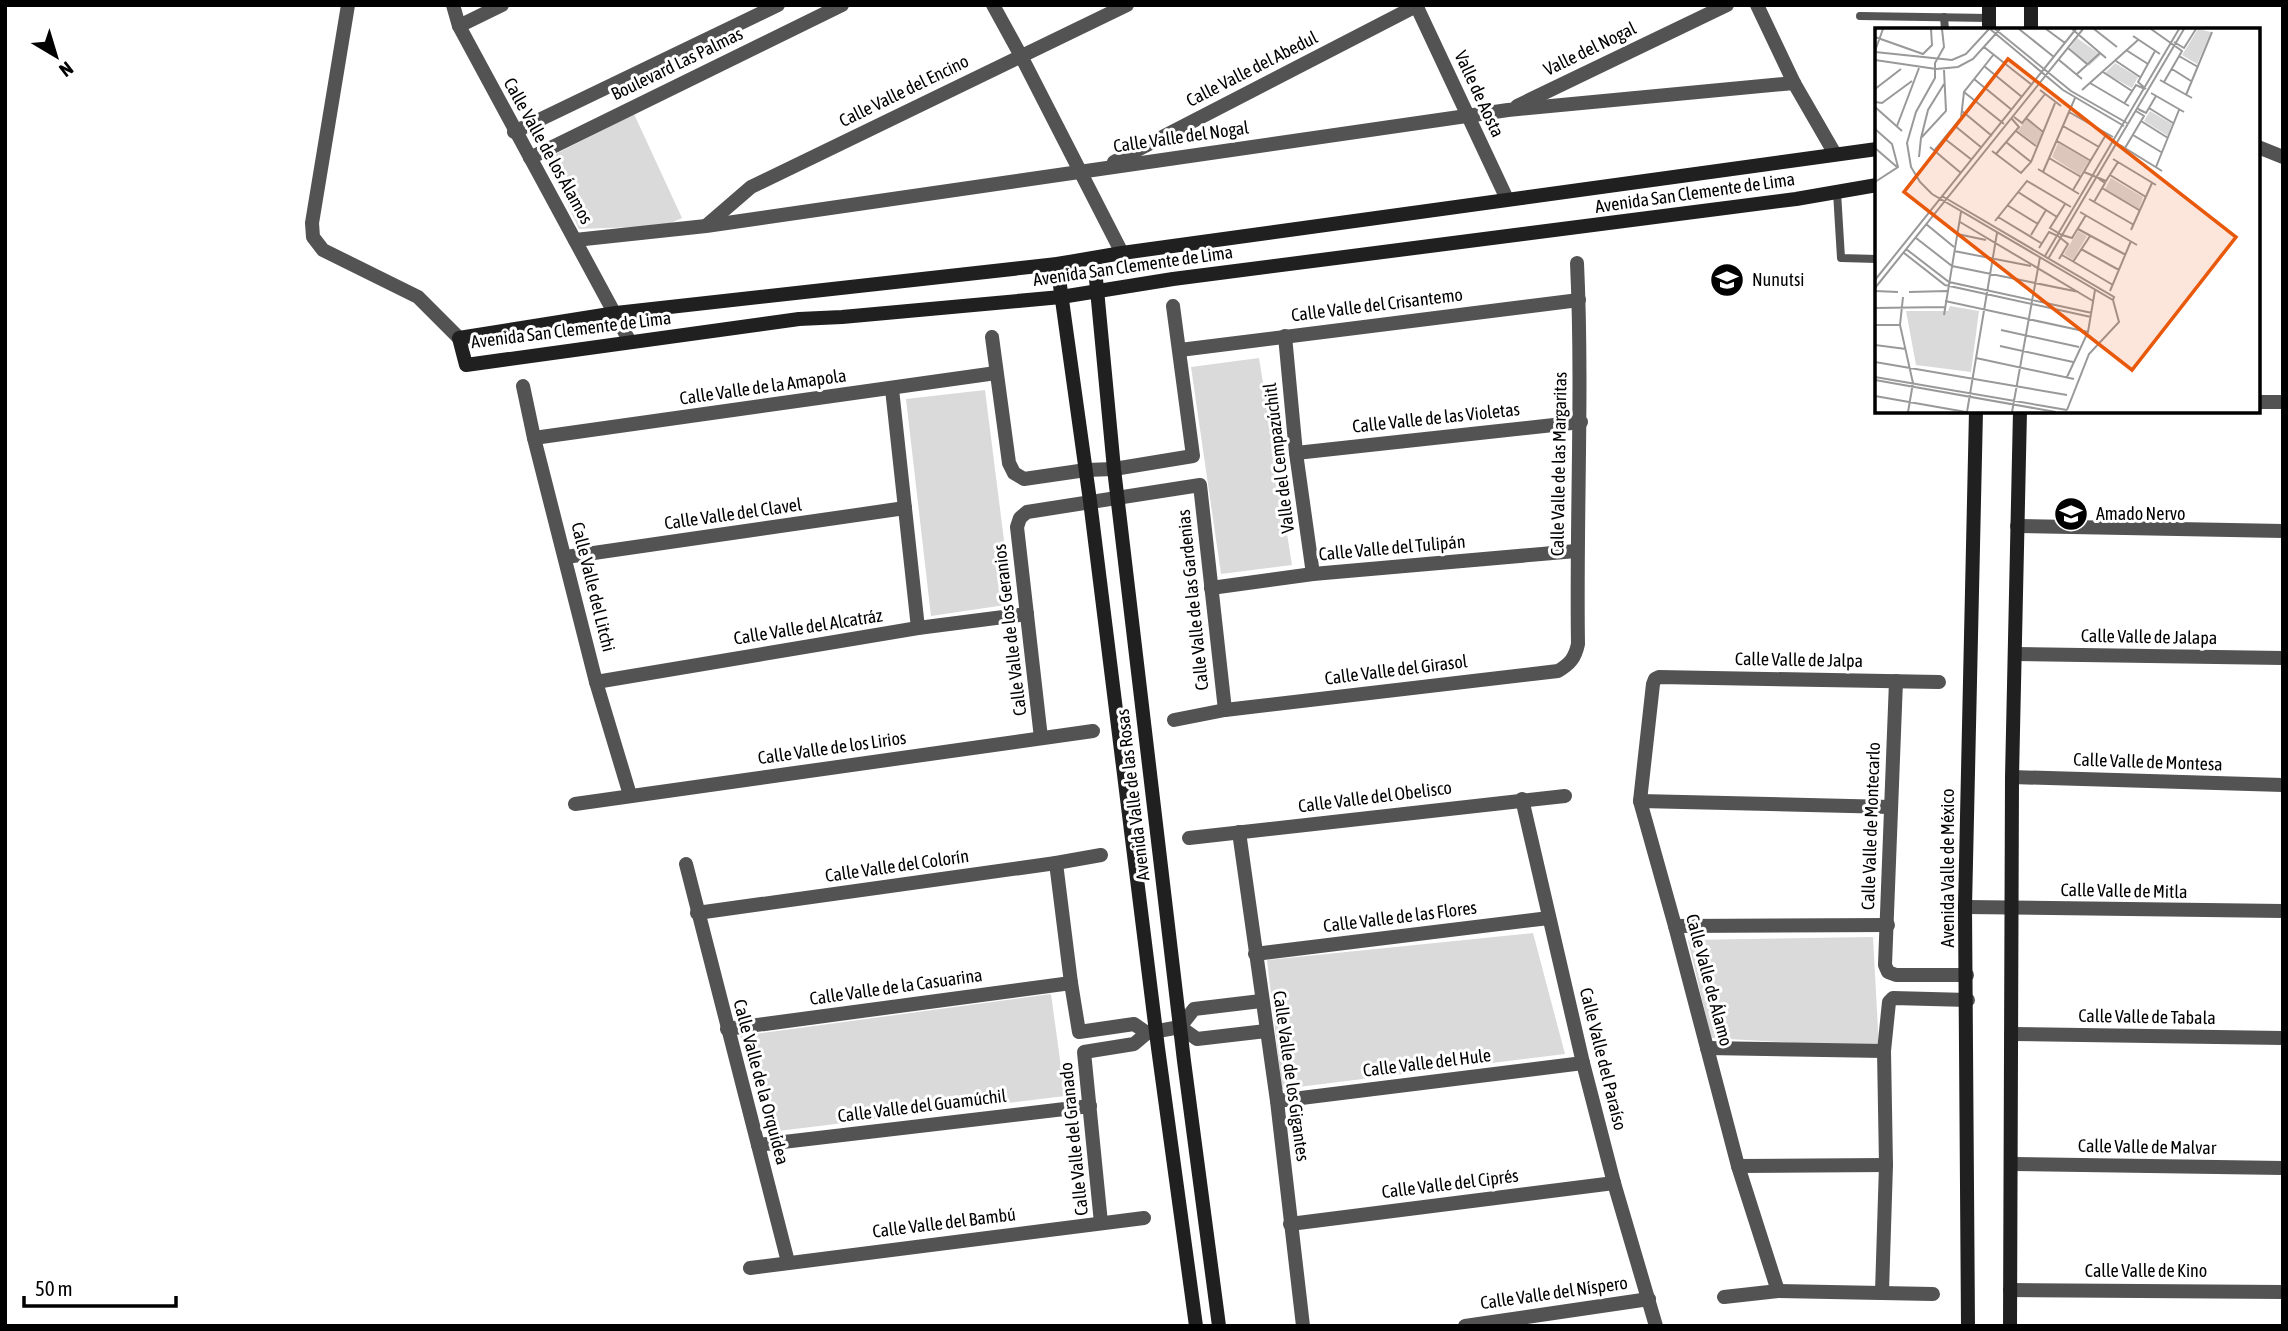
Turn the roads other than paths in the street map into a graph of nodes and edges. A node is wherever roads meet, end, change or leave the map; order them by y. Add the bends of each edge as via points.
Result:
1 (348, 5) edge
2 (453, 5) edge
3 (502, 5) edge
4 (778, 5) edge
5 (842, 5) edge
6 (993, 5) edge
7 (1127, 5) edge
8 (1727, 5) edge
9 (1757, 5) edge
10 (2031, 5) edge
11 (1417, 6) edge
12 (1860, 16) dead end
13 (1944, 17) junction
14 (1989, 18) edge
15 (458, 26) junction
16 (1945, 28) edge
17 (2031, 28) edge
18 (1021, 56) junction
19 (1794, 83) junction
20 (1508, 110) junction
21 (1469, 117) junction
22 (514, 132) junction
23 (2260, 148) edge
24 (1875, 149) edge
25 (1835, 154) junction
26 (2283, 156) edge
27 (530, 158) junction
28 (1104, 167) junction
29 (1081, 171) junction
30 (1875, 185) edge
31 (1837, 192) junction
32 (1507, 199) junction
33 (706, 226) junction
34 (575, 240) junction
35 (1122, 253) junction
36 (1094, 258) junction
37 (1875, 259) edge
38 (1057, 264) junction
39 (1577, 264) dead end
40 (1096, 292) junction
41 (1061, 297) junction
42 (1579, 300) junction
43 (1172, 306) dead end
44 (615, 313) junction
45 (1285, 336) junction
46 (992, 337) dead end
47 (459, 338) junction
48 (630, 342) junction
49 (1180, 350) junction
50 (996, 373) junction
51 (523, 386) dead end
52 (892, 389) junction
53 (2260, 402) edge
54 (2283, 402) edge
55 (1976, 413) edge
56 (2020, 413) edge
57 (1581, 422) junction
58 (534, 438) junction
59 (1296, 453) junction
60 (1114, 469) junction
61 (1086, 470) junction
62 (1117, 498) junction
63 (1090, 501) junction
64 (905, 508) junction
65 (2017, 526) junction
66 (2283, 531) edge
67 (1576, 551) junction
68 (566, 557) junction
69 (1313, 575) junction
70 (1211, 588) junction
71 (1027, 614) junction
72 (918, 628) junction
73 (2015, 654) junction
74 (2283, 658) edge
75 (1570, 663) joint
76 (1659, 677) joint
77 (1896, 681) junction
78 (1939, 681) dead end
79 (596, 682) junction
80 (1225, 710) junction
81 (1174, 720) dead end
82 (1093, 731) dead end
83 (1041, 738) junction
84 (2012, 777) junction
85 (2283, 785) edge
86 (630, 795) junction
87 (1565, 796) dead end
88 (1522, 799) junction
89 (1640, 801) junction
90 (575, 804) dead end
91 (1891, 807) junction
92 (1239, 832) junction
93 (1189, 838) dead end
94 (1101, 855) dead end
95 (1056, 863) junction
96 (686, 864) dead end
97 (1965, 907) junction
98 (2013, 909) junction
99 (2283, 911) edge
100 (697, 913) junction
101 (1549, 918) junction
102 (1888, 925) junction
103 (1675, 926) junction
104 (1255, 954) junction
105 (1967, 975) junction
106 (1071, 983) junction
107 (1968, 1000) junction
108 (1261, 1001) junction
109 (1180, 1027) junction
110 (727, 1029) junction
111 (1152, 1031) junction
112 (1266, 1031) junction
113 (2011, 1034) junction
114 (2283, 1038) edge
115 (1707, 1048) junction
116 (1884, 1051) junction
117 (1583, 1063) junction
118 (1277, 1101) junction
119 (1090, 1105) junction
120 (758, 1145) junction
121 (2011, 1164) junction
122 (1886, 1165) junction
123 (1738, 1166) junction
124 (2283, 1168) edge
125 (1614, 1182) junction
126 (1144, 1218) dead end
127 (1101, 1223) junction
128 (1290, 1224) junction
129 (788, 1262) junction
130 (750, 1268) dead end
131 (2010, 1290) junction
132 (1778, 1291) junction
133 (1882, 1292) junction
134 (2283, 1292) edge
135 (1933, 1294) dead end
136 (1724, 1297) dead end
137 (1649, 1299) junction
138 (1196, 1326) edge
139 (1219, 1326) edge
140 (1303, 1326) edge
141 (1465, 1326) edge
142 (1656, 1326) edge
143 (1968, 1326) edge
144 (2010, 1326) edge

1 - 47 street via 313,237 323,250 418,297
2 - 15 street, Calle Valle de los Álamos
3 - 15 street
4 - 22 street, Boulevard Las Palmas
5 - 27 street, Boulevard Las Palmas
6 - 18 street
7 - 18 street, Calle Valle del Encino
8 - 20 street, Valle del Nogal
9 - 19 street
10 - 17 street
11 - 21 street, Valle de Aosta
11 - 28 street, Calle Valle del Abedul
12 - 13 lane
13 - 14 lane
13 - 16 lane
15 - 22 street, Calle Valle de los Álamos
18 - 29 street
18 - 33 street, Calle Valle del Encino via 751,187
19 - 20 street, Calle Valle del Nogal
19 - 25 street
20 - 21 street, Calle Valle del Nogal
21 - 28 street, Calle Valle del Nogal
21 - 32 street, Valle de Aosta
22 - 27 street, Calle Valle de los Álamos
23 - 26 street
24 - 25 street, Avenida San Clemente de Lima
25 - 32 street, Avenida San Clemente de Lima
27 - 34 street, Calle Valle de los Álamos
28 - 29 street, Calle Valle del Nogal
29 - 33 street, Calle Valle del Nogal
29 - 35 street
30 - 31 street, Avenida San Clemente de Lima
31 - 37 lane via 1841,258
31 - 40 street, Avenida San Clemente de Lima
32 - 35 street, Avenida San Clemente de Lima
33 - 34 street, Calle Valle del Nogal
34 - 44 street, Calle Valle de los Álamos
35 - 36 street, Avenida San Clemente de Lima
36 - 38 street, Avenida San Clemente de Lima
36 - 40 street, Avenida Valle de las Rosas
38 - 41 street, Avenida Valle de las Rosas
38 - 44 street, Avenida San Clemente de Lima
39 - 42 street, Calle Valle de las Margaritas
40 - 41 street, Avenida San Clemente de Lima
40 - 60 street, Avenida Valle de las Rosas
41 - 48 street, Avenida San Clemente de Lima via 799,319
41 - 61 street, Avenida Valle de las Rosas
42 - 45 street, Calle Valle del Crisantemo
42 - 57 street, Calle Valle de las Margaritas
43 - 49 street
44 - 47 street, Avenida San Clemente de Lima
44 - 48 street, Calle Valle de los Álamos
45 - 49 street, Calle Valle del Crisantemo
45 - 59 street, Valle del Cempazúchitl
46 - 50 street
47 - 48 street, Avenida San Clemente de Lima via 466,365
49 - 60 street via 1193,456
50 - 52 street, Calle Valle de la Amapola
50 - 61 street via 1014,473 1024,479
51 - 58 street, Calle Valle del Litchi
52 - 58 street, Calle Valle de la Amapola
52 - 64 street
53 - 54 street
55 - 97 street, Avenida Valle de México
56 - 65 street
57 - 59 street, Calle Valle de las Violetas
57 - 67 street, Calle Valle de las Margaritas
58 - 68 street, Calle Valle del Litchi
59 - 69 street, Valle del Cempazúchitl
60 - 61 street
60 - 62 street, Avenida Valle de las Rosas
61 - 63 street, Avenida Valle de las Rosas
62 - 63 street
62 - 70 street, Calle Valle de las Gardenias via 1200,485
62 - 109 street, Avenida Valle de las Rosas
63 - 71 street, Calle Valle de los Geranios via 1027,512 1020,518 1017,527
63 - 111 street, Avenida Valle de las Rosas
64 - 68 street, Calle Valle del Clavel
64 - 72 street
65 - 66 street
65 - 73 street
67 - 69 street, Calle Valle del Tulipán
67 - 75 street, Calle Valle de las Margaritas via 1578,644
68 - 79 street, Calle Valle del Litchi
69 - 70 street, Calle Valle del Tulipán
70 - 80 street, Calle Valle de las Gardenias
71 - 72 street, Calle Valle del Alcatráz
71 - 83 street, Calle Valle de los Geranios
72 - 79 street, Calle Valle del Alcatráz
73 - 74 street, Calle Valle de Jalapa
73 - 84 street
75 - 80 street, Calle Valle del Girasol via 1558,671
76 - 77 street, Calle Valle de Jalpa
76 - 89 street, Calle Valle de Álamo via 1653,684
77 - 78 street, Calle Valle de Jalpa
77 - 91 street, Calle Valle de Montecarlo
79 - 86 street, Calle Valle del Litchi
80 - 81 street, Calle Valle del Girasol
82 - 83 street, Calle Valle de los Lirios
83 - 86 street, Calle Valle de los Lirios
84 - 85 street, Calle Valle de Montesa
84 - 98 street
86 - 90 street, Calle Valle de los Lirios
87 - 88 street, Calle Valle del Obelisco
88 - 92 street, Calle Valle del Obelisco
88 - 101 street, Calle Valle del Paraíso
89 - 91 street
89 - 103 street, Calle Valle de Álamo
91 - 102 street, Calle Valle de Montecarlo
92 - 93 street, Calle Valle del Obelisco
92 - 104 street, Calle Valle de los Gigantes
94 - 95 street, Calle Valle del Colorín
95 - 100 street, Calle Valle del Colorín
95 - 106 street
96 - 100 street, Calle Valle de la Orquídea
97 - 98 street, Calle Valle de Mitla
97 - 105 street, Avenida Valle de México
98 - 99 street, Calle Valle de Mitla
98 - 113 street
100 - 110 street, Calle Valle de la Orquídea
101 - 104 street, Calle Valle de las Flores
101 - 117 street, Calle Valle del Paraíso
102 - 103 street
102 - 105 street, Calle Valle de Montecarlo via 1888,972
103 - 115 street, Calle Valle de Álamo
104 - 108 street, Calle Valle de los Gigantes
105 - 107 street, Avenida Valle de México
106 - 110 street, Calle Valle de la Casuarina
106 - 111 street via 1079,1032 1134,1024
107 - 116 street via 1893,998
107 - 143 street, Avenida Valle de México
108 - 109 street via 1194,1009
108 - 112 street, Calle Valle de los Gigantes
109 - 111 street
109 - 112 street via 1197,1039
109 - 139 street, Avenida Valle de las Rosas
110 - 120 street, Calle Valle de la Orquídea
111 - 119 street, Calle Valle del Granado via 1134,1044 1084,1052
111 - 138 street, Avenida Valle de las Rosas
112 - 118 street, Calle Valle de los Gigantes
113 - 114 street, Calle Valle de Tabala
113 - 121 street
115 - 116 street
115 - 123 street, Calle Valle de Álamo
116 - 122 street
117 - 118 street, Calle Valle del Hule
117 - 125 street, Calle Valle del Paraíso
118 - 128 street, Calle Valle de los Gigantes
119 - 120 street, Calle Valle del Guamúchil
119 - 127 street, Calle Valle del Granado
120 - 129 street, Calle Valle de la Orquídea
121 - 124 street, Calle Valle de Malvar
121 - 131 street
122 - 123 street
122 - 133 street
123 - 132 street, Calle Valle de Álamo
125 - 128 street, Calle Valle del Ciprés
125 - 137 street, Calle Valle del Paraíso
126 - 127 street, Calle Valle del Bambú
127 - 129 street, Calle Valle del Bambú
128 - 140 street, Calle Valle de los Gigantes
129 - 130 street, Calle Valle del Bambú
131 - 134 street, Calle Valle de Kino
131 - 144 street
132 - 133 street
132 - 136 street
133 - 135 street
137 - 141 street, Calle Valle del Níspero
137 - 142 street, Calle Valle del Paraíso

